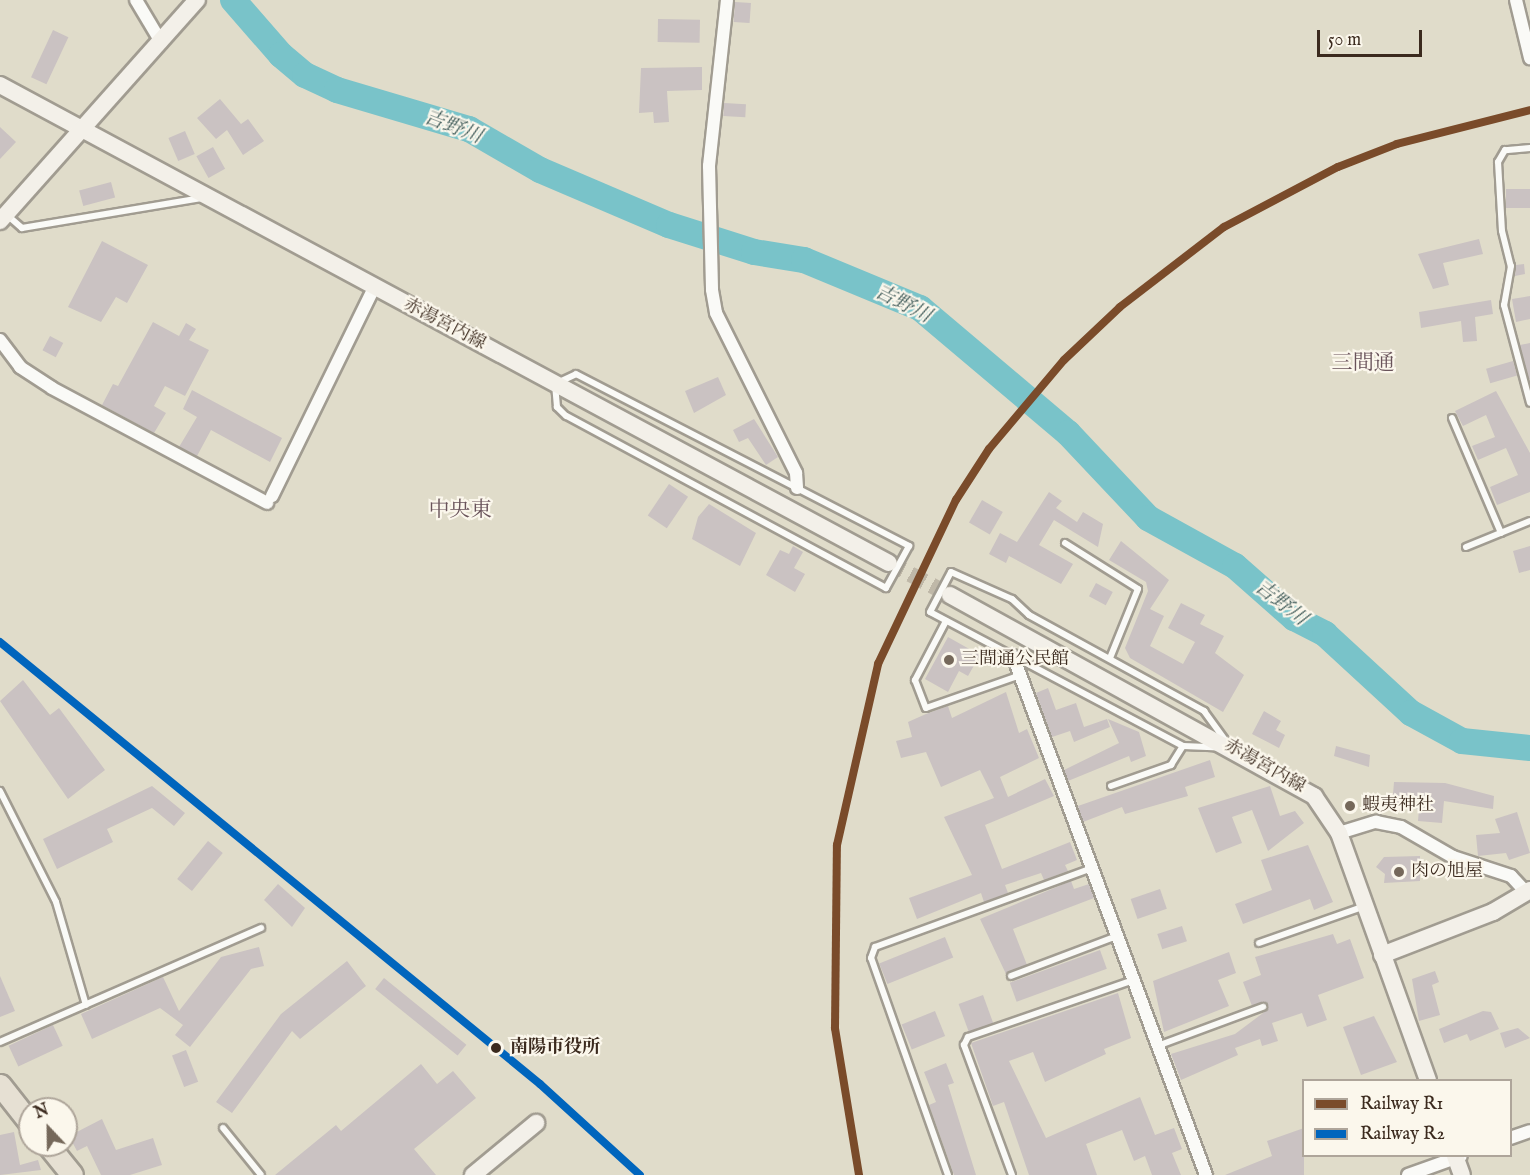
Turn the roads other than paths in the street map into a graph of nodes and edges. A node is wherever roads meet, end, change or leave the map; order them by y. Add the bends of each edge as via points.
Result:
1 (136, 0) edge
2 (727, 0) edge
3 (1516, 0) edge
4 (193, 5) edge
5 (161, 42) junction
6 (1530, 58) edge
7 (0, 85) edge
8 (82, 129) junction
9 (1530, 148) edge
10 (205, 198) junction
11 (3, 218) edge
12 (374, 288) junction
13 (0, 340) edge
14 (555, 384) junction
15 (1530, 403) edge
16 (1452, 418) dead end
17 (797, 489) junction
18 (1530, 521) edge
19 (1501, 533) junction
20 (1065, 543) dead end
21 (1466, 547) dead end
22 (889, 562) tunnel mouth
23 (950, 595) tunnel mouth
24 (946, 621) junction
25 (1013, 656) junction
26 (1110, 658) junction
27 (1023, 674) junction
28 (1183, 746) junction
29 (1231, 747) junction
30 (1111, 786) dead end
31 (0, 791) edge
32 (1339, 833) junction
33 (1093, 868) junction
34 (1528, 892) edge
35 (1365, 906) junction
36 (261, 928) dead end
37 (1119, 936) junction
38 (1259, 943) dead end
39 (1382, 955) junction
40 (1011, 976) dead end
41 (1136, 979) junction
42 (86, 1005) junction
43 (1263, 1007) dead end
44 (0, 1042) edge
45 (1160, 1046) junction
46 (1428, 1079) edge
47 (0, 1085) edge
48 (18, 1108) edge
49 (537, 1123) dead end
50 (222, 1128) dead end
51 (1530, 1131) edge
52 (1512, 1137) edge
53 (58, 1157) edge
54 (1455, 1157) edge
55 (1458, 1157) edge
56 (72, 1175) edge
57 (261, 1175) edge
58 (472, 1175) edge
59 (948, 1175) edge
60 (1012, 1175) edge
61 (1206, 1175) edge
62 (1408, 1175) edge
63 (1462, 1175) edge

1 - 5 street
2 - 17 street via 709,166 712,290 716,313 796,473
3 - 6 street
4 - 5 main road
5 - 8 main road
7 - 8 main road, 赤湯宮内線
8 - 10 main road, 赤湯宮内線
8 - 11 main road
9 - 15 lane via 1505,150 1498,162 1502,231 1511,266 1504,305
10 - 11 lane via 22,228
10 - 12 main road, 赤湯宮内線
12 - 13 street via 269,499 52,388 20,367
12 - 14 main road, 赤湯宮内線
14 - 17 lane via 576,374 588,377
14 - 17 lane via 557,407 566,416 886,588 909,546
14 - 22 main road, 赤湯宮内線
16 - 19 lane
18 - 19 lane
19 - 21 lane
20 - 26 lane via 1138,589
23 - 29 main road, 赤湯宮内線
24 - 25 lane
24 - 26 lane via 930,612 951,572 1003,594 1029,615
24 - 27 lane via 915,680 926,708
25 - 27 street
25 - 28 lane
26 - 29 lane via 1204,711
27 - 33 street
28 - 29 lane
28 - 30 lane via 1171,765
29 - 32 main road, 赤湯宮内線 via 1314,796
31 - 42 lane via 56,902
32 - 34 street via 1376,822 1401,827 1453,857 1511,876
32 - 35 main road, 赤湯宮内線
33 - 37 street
33 - 59 lane via 875,947 871,958
34 - 39 main road via 1493,912
35 - 38 lane
35 - 39 main road, 赤湯宮内線
36 - 42 lane
37 - 40 lane
37 - 41 street
39 - 46 main road, 赤湯宮内線
41 - 45 street
41 - 60 lane via 968,1037 964,1045
42 - 44 lane
43 - 45 lane
45 - 61 street
47 - 48 highway
49 - 58 main road
50 - 57 lane
51 - 52 street
53 - 56 highway
54 - 62 street
55 - 63 main road

